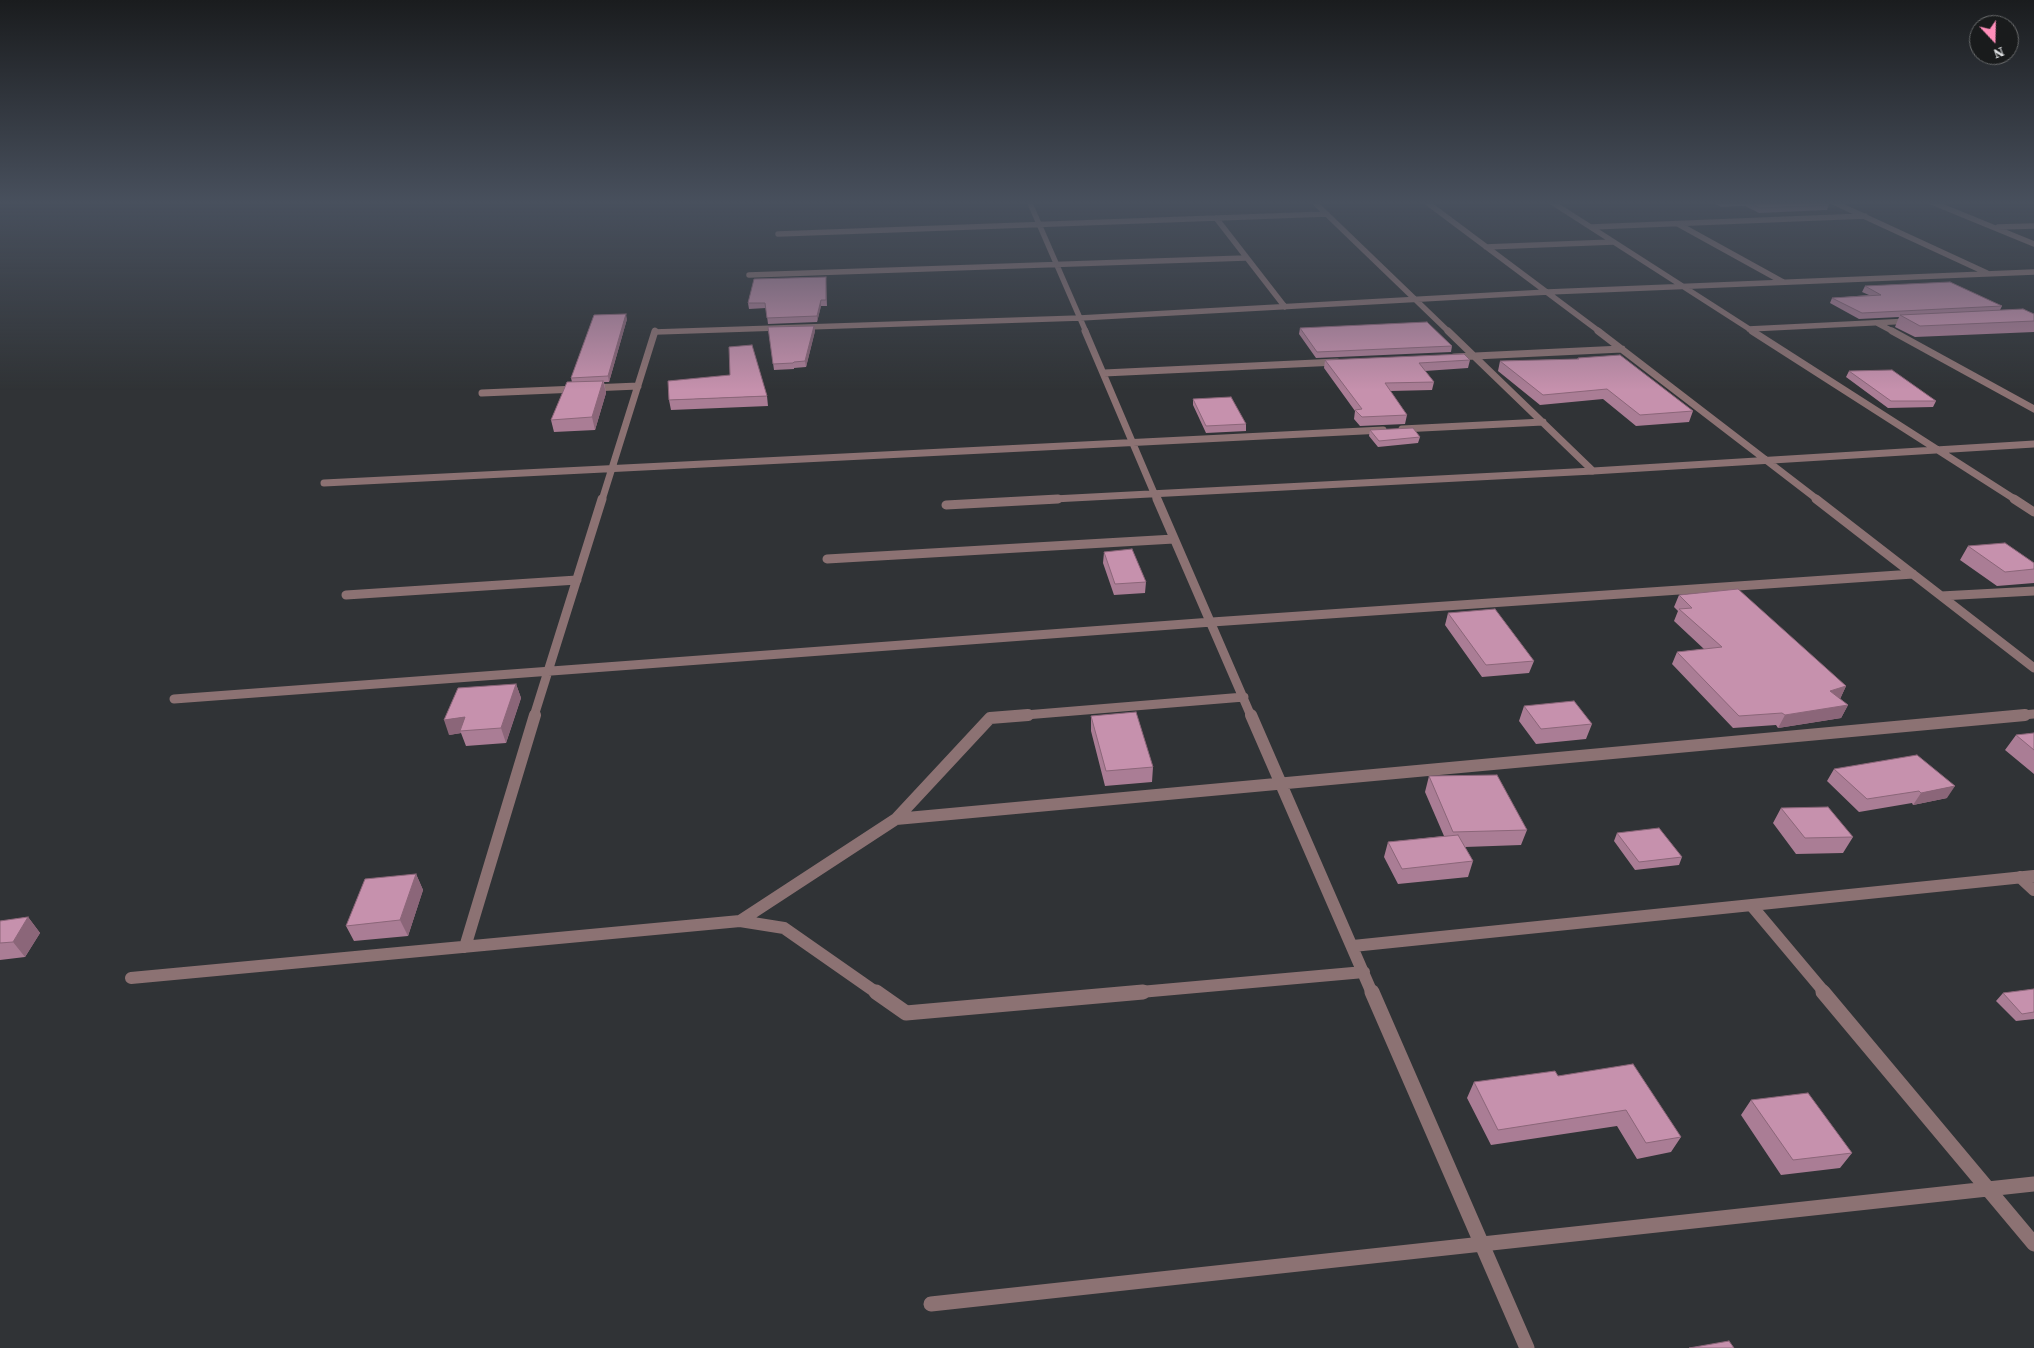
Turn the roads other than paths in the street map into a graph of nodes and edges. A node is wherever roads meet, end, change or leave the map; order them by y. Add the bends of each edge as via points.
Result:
1 (1057, 264) joint
2 (1250, 264) edge
3 (1379, 264) edge
4 (1509, 264) edge
5 (1648, 264) edge
6 (1750, 264) edge
7 (1968, 264) edge
8 (2034, 272) edge
9 (1990, 274) junction
10 (750, 275) dead end
11 (1784, 283) junction
12 (1684, 287) junction
13 (1548, 292) junction
14 (1416, 300) junction
15 (1285, 307) junction
16 (1080, 318) junction
17 (1916, 320) edge
18 (1876, 322) junction
19 (1749, 329) junction
20 (1622, 349) junction
21 (1474, 356) junction
22 (1445, 357) edge
23 (1348, 362) edge
24 (1104, 373) junction
25 (638, 386) junction
26 (482, 394) dead end
27 (2034, 410) edge
28 (1544, 422) junction
29 (1134, 443) junction
30 (2034, 444) edge
31 (1937, 450) junction
32 (1766, 460) junction
33 (612, 469) junction
34 (1593, 471) junction
35 (324, 483) dead end
36 (1154, 493) junction
37 (946, 505) dead end
38 (2034, 512) edge
39 (1174, 539) junction
40 (827, 559) dead end
41 (1913, 574) junction
42 (577, 580) junction
43 (2034, 591) edge
44 (346, 595) dead end
45 (1941, 596) junction
46 (1212, 622) junction
47 (2034, 668) edge
48 (548, 671) junction
49 (1244, 697) junction
50 (174, 699) dead end
51 (2034, 714) edge
52 (1282, 784) junction
53 (896, 819) junction
54 (2034, 876) edge
55 (2020, 877) junction
56 (2034, 890) edge
57 (1751, 905) junction
58 (740, 921) junction
59 (1353, 946) junction
60 (465, 947) junction
61 (1364, 972) junction
62 (131, 978) dead end
63 (2034, 1184) edge
64 (1988, 1189) junction
65 (2034, 1244) edge
66 (1482, 1245) junction
67 (931, 1304) dead end
68 (1527, 1348) edge

1 - 10 street
1 - 16 street
2 - 15 street
3 - 14 street
4 - 13 street
5 - 12 street
6 - 11 street
7 - 9 street
8 - 9 street
9 - 11 street
11 - 12 street
12 - 13 street
12 - 19 street
13 - 14 street
13 - 20 street
14 - 15 street
14 - 21 street
15 - 16 street
16 - 24 street
16 - 25 street via 655,331
17 - 18 street
18 - 19 street
18 - 27 street
19 - 31 street
20 - 21 street
20 - 32 street
21 - 22 street
21 - 28 street
23 - 24 street
24 - 29 street
25 - 26 street
25 - 33 street
28 - 29 street
28 - 34 street
29 - 33 street
29 - 36 street
30 - 31 street
31 - 32 street
31 - 38 street
32 - 34 street
32 - 41 street
33 - 35 street
33 - 42 street
34 - 36 street
36 - 37 street
36 - 39 street
39 - 40 street
39 - 46 street
41 - 45 street
41 - 46 street
42 - 44 street
42 - 48 street
43 - 45 street
45 - 47 street
46 - 48 street
46 - 49 street
48 - 50 street
48 - 60 street
49 - 52 street
49 - 53 street via 990,718
51 - 52 street
52 - 53 street
52 - 59 street
53 - 58 street
54 - 55 street
55 - 56 street
55 - 57 street
57 - 59 street
57 - 64 street
58 - 60 street
58 - 61 street via 784,928 906,1013
59 - 61 street
60 - 62 street
61 - 66 street
63 - 64 street
64 - 65 street
64 - 66 street
66 - 67 street
66 - 68 street

